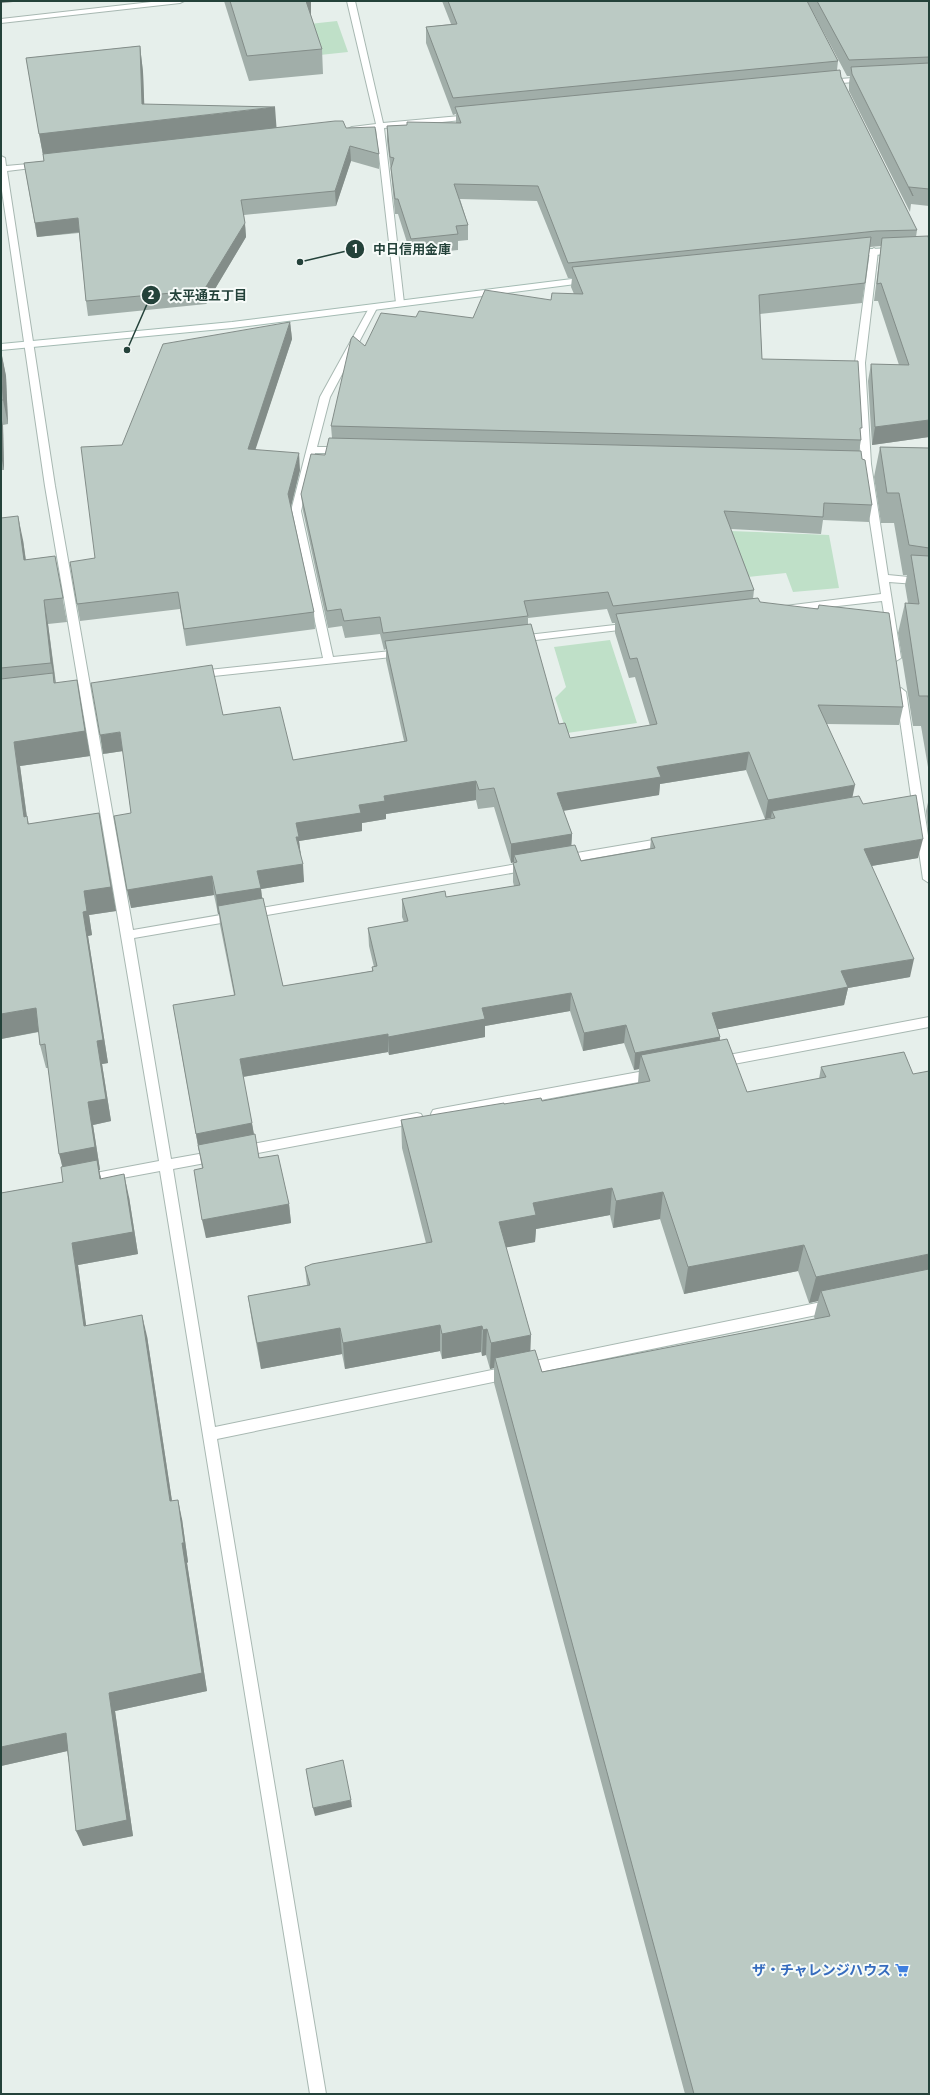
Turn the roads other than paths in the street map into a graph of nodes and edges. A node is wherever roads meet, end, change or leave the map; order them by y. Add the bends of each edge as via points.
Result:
1 (180, 1) edge
2 (351, 1) edge
3 (154, 2) edge
4 (1, 21) edge
5 (841, 78) junction
6 (873, 79) edge
7 (819, 83) edge
8 (844, 91) edge
9 (482, 116) edge
10 (380, 126) junction
11 (341, 130) edge
12 (1, 158) edge
13 (50, 164) edge
14 (3, 169) junction
15 (923, 246) edge
16 (874, 251) junction
17 (842, 254) edge
18 (597, 279) edge
19 (400, 303) junction
20 (373, 308) junction
21 (30, 344) junction
22 (1, 347) edge
23 (312, 450) junction
24 (352, 451) edge
25 (884, 578) junction
26 (929, 582) edge
27 (887, 597) junction
28 (777, 610) edge
29 (643, 625) edge
30 (510, 640) edge
31 (408, 652) edge
32 (329, 661) junction
33 (897, 667) edge
34 (188, 677) edge
35 (899, 682) edge
36 (675, 840) edge
37 (558, 861) edge
38 (542, 863) edge
39 (929, 879) edge
40 (128, 935) junction
41 (929, 1022) edge
42 (703, 1064) edge
43 (664, 1072) edge
44 (166, 1165) junction
45 (72, 1182) edge
46 (843, 1304) edge
47 (210, 1434) junction
48 (318, 2094) edge

1 - 3 street
2 - 10 street
3 - 4 street
5 - 6 street
5 - 7 street
5 - 8 street
9 - 10 street
10 - 11 street
10 - 19 street
12 - 14 street
13 - 14 street
14 - 21 street
15 - 16 street
16 - 17 street
16 - 25 street via 860,363 866,463
18 - 19 street
19 - 20 street
20 - 21 street via 232,325
20 - 23 street via 325,397
21 - 22 street
21 - 40 street via 50,486
23 - 24 street
23 - 32 street via 296,511
25 - 26 street
25 - 27 street
27 - 28 street
27 - 33 street
29 - 30 street
31 - 32 street
32 - 34 street
35 - 39 street via 913,799
36 - 37 street
38 - 40 street
40 - 44 street
41 - 42 street
43 - 44 street
44 - 45 street
44 - 47 street
46 - 47 street
47 - 48 street

